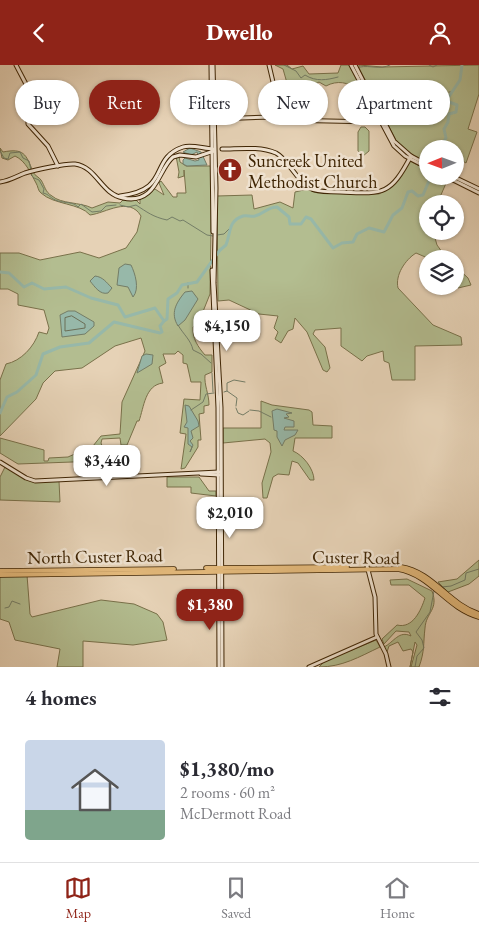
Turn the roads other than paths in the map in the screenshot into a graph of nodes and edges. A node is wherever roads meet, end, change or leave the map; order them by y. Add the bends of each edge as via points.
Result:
1 (16, 65) edge
2 (212, 65) edge
3 (269, 65) edge
4 (353, 65) edge
5 (212, 80) edge
6 (273, 80) edge
7 (361, 80) edge
8 (213, 125) edge
9 (384, 125) edge
10 (222, 149) dead end
11 (214, 150) junction
12 (410, 158) junction
13 (419, 162) edge
14 (58, 166) junction
15 (464, 182) edge
16 (0, 183) edge
17 (463, 185) edge
18 (479, 189) edge
19 (479, 193) edge
20 (120, 197) junction
21 (0, 462) edge
22 (220, 473) junction
23 (367, 568) junction
24 (219, 569) junction
25 (0, 573) edge
26 (479, 615) edge
27 (377, 637) junction
28 (221, 667) edge
29 (309, 667) edge
30 (389, 667) edge

1 - 14 street via 27,86 28,125 48,146
2 - 5 street
3 - 6 street
4 - 7 street
8 - 11 street
9 - 12 street via 394,145
10 - 12 street via 261,149 277,153 295,176 317,191 384,191 395,183
11 - 20 street via 201,156 174,156 150,191 133,198
11 - 20 street via 190,146 180,148 165,160 150,187 140,193
11 - 22 street via 213,268
12 - 13 street
14 - 16 street
14 - 20 street via 71,163 85,167 106,190
15 - 18 street
17 - 19 street
21 - 22 street via 35,481
22 - 24 street
23 - 24 main road, Custer Road
23 - 26 main road, Custer Road via 409,568 429,580 456,607
23 - 27 street via 375,597
24 - 25 main road, North Custer Road
24 - 28 street
27 - 29 street
27 - 30 street

